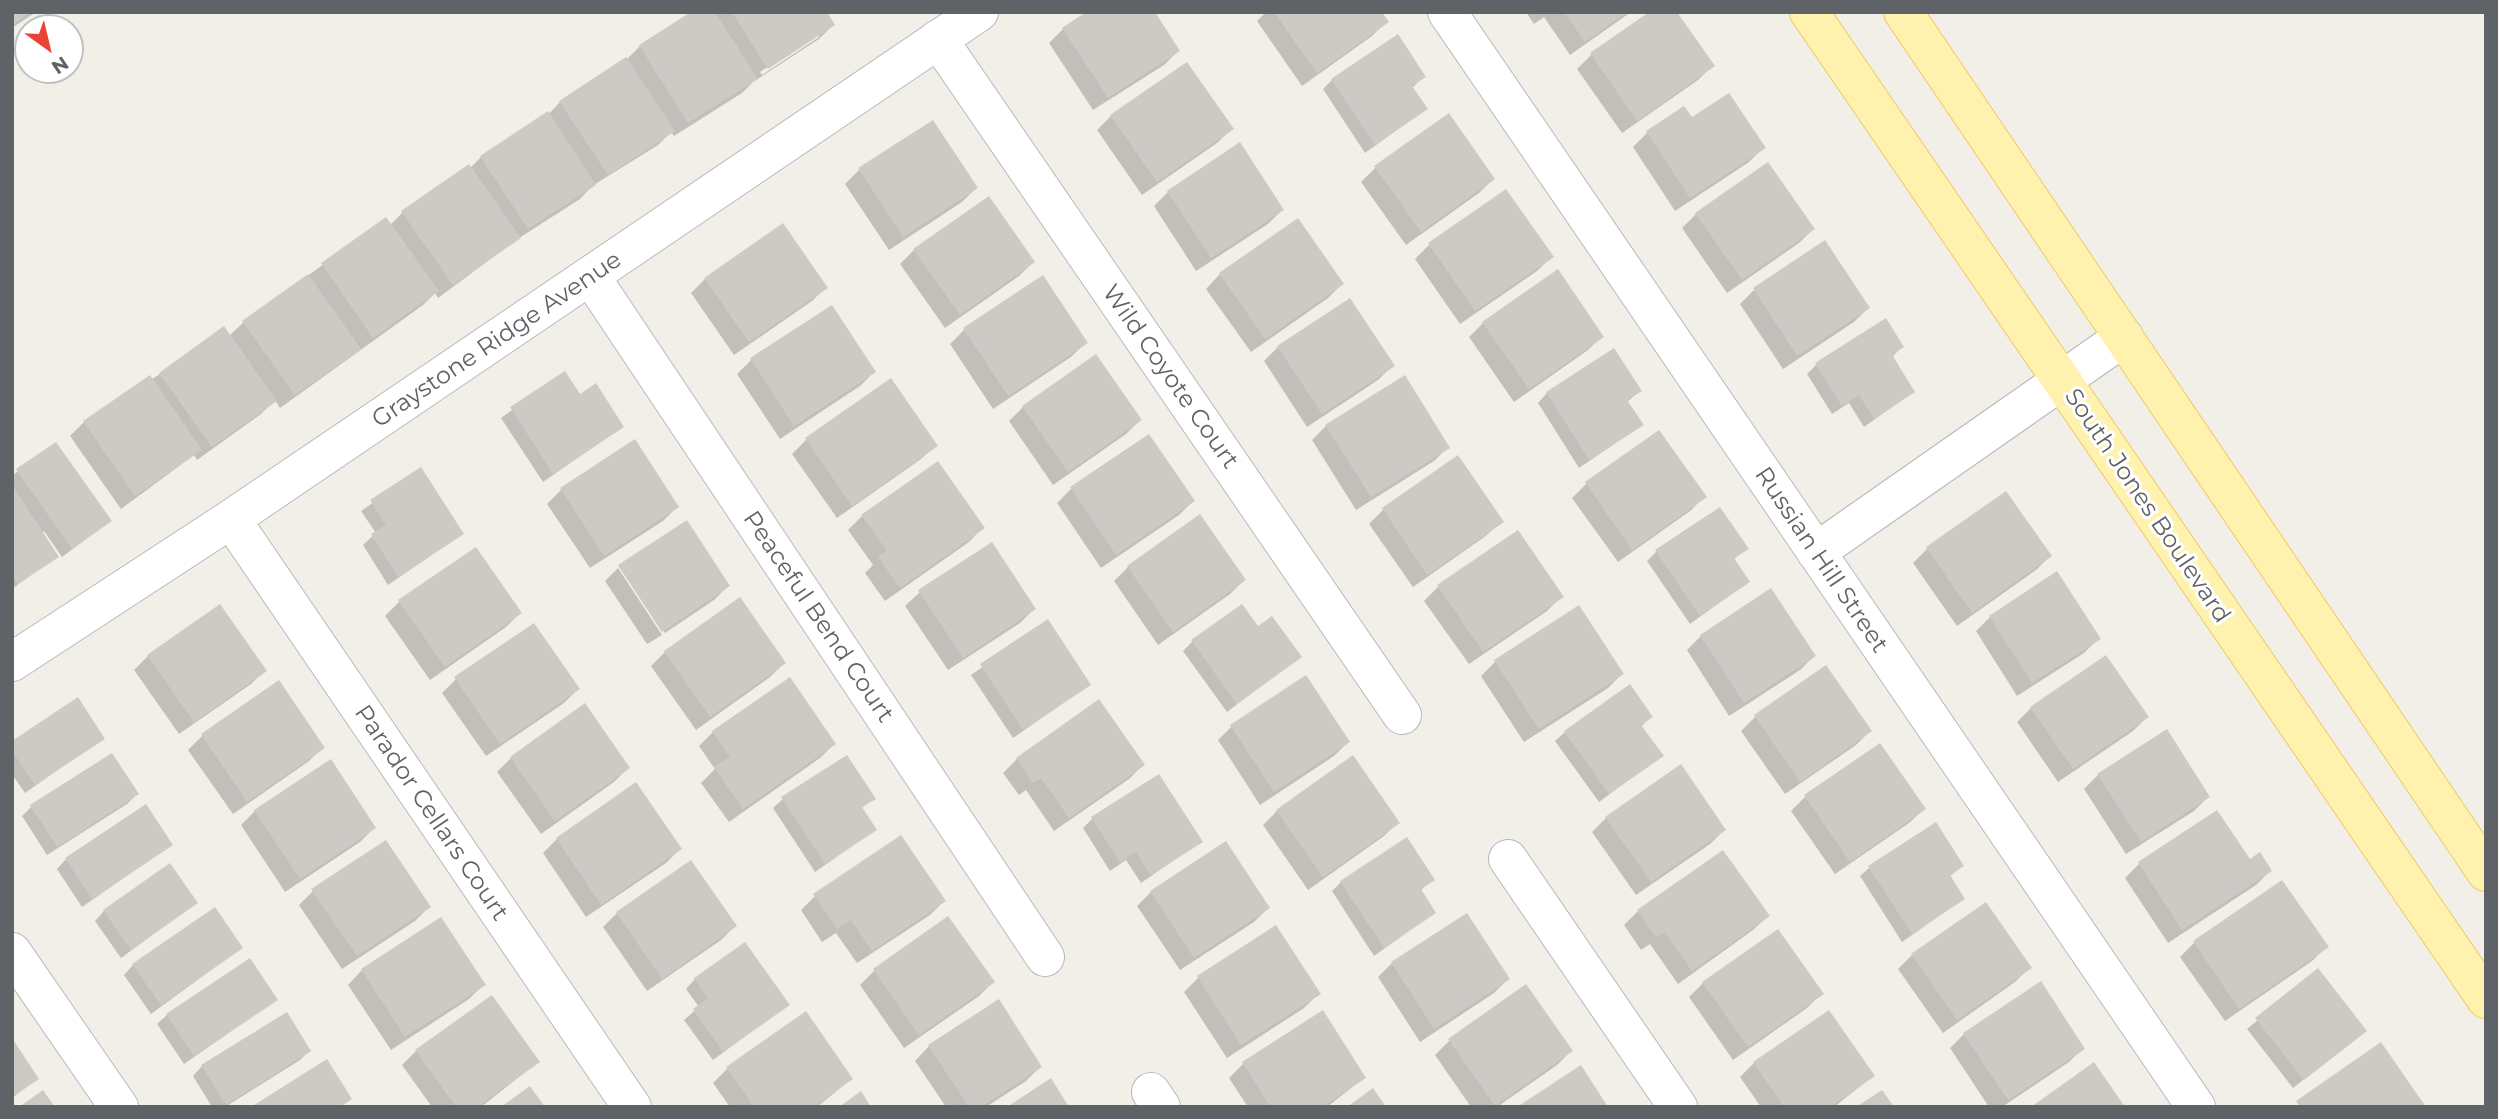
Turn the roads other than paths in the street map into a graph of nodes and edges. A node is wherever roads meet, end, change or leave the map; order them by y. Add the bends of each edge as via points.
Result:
1 (979, 12) edge
2 (1447, 12) edge
3 (1809, 12) edge
4 (1903, 12) edge
5 (938, 39) junction
6 (591, 276) junction
7 (2124, 337) junction
8 (2062, 381) junction
9 (231, 519) junction
10 (1816, 552) junction
11 (12, 662) edge
12 (1402, 715) dead end
13 (1508, 859) dead end
14 (2486, 872) edge
15 (12, 952) edge
16 (1045, 957) dead end
17 (2486, 999) edge
18 (119, 1107) edge
19 (632, 1107) edge
20 (1678, 1107) edge
21 (2196, 1107) edge

1 - 5 street, Graystone Ridge Avenue
2 - 10 street, Russian Hill Street
3 - 8 main road, South Jones Boulevard
4 - 7 main road
5 - 6 street, Graystone Ridge Avenue
5 - 12 street, Wild Coyote Court
6 - 9 street, Graystone Ridge Avenue
6 - 16 street, Peaceful Bend Court
7 - 8 street
7 - 14 main road
8 - 10 street
8 - 17 main road, South Jones Boulevard
9 - 11 street, Graystone Ridge Avenue
9 - 19 street, Parador Cellars Court
10 - 21 street, Russian Hill Street
13 - 20 street
15 - 18 street

